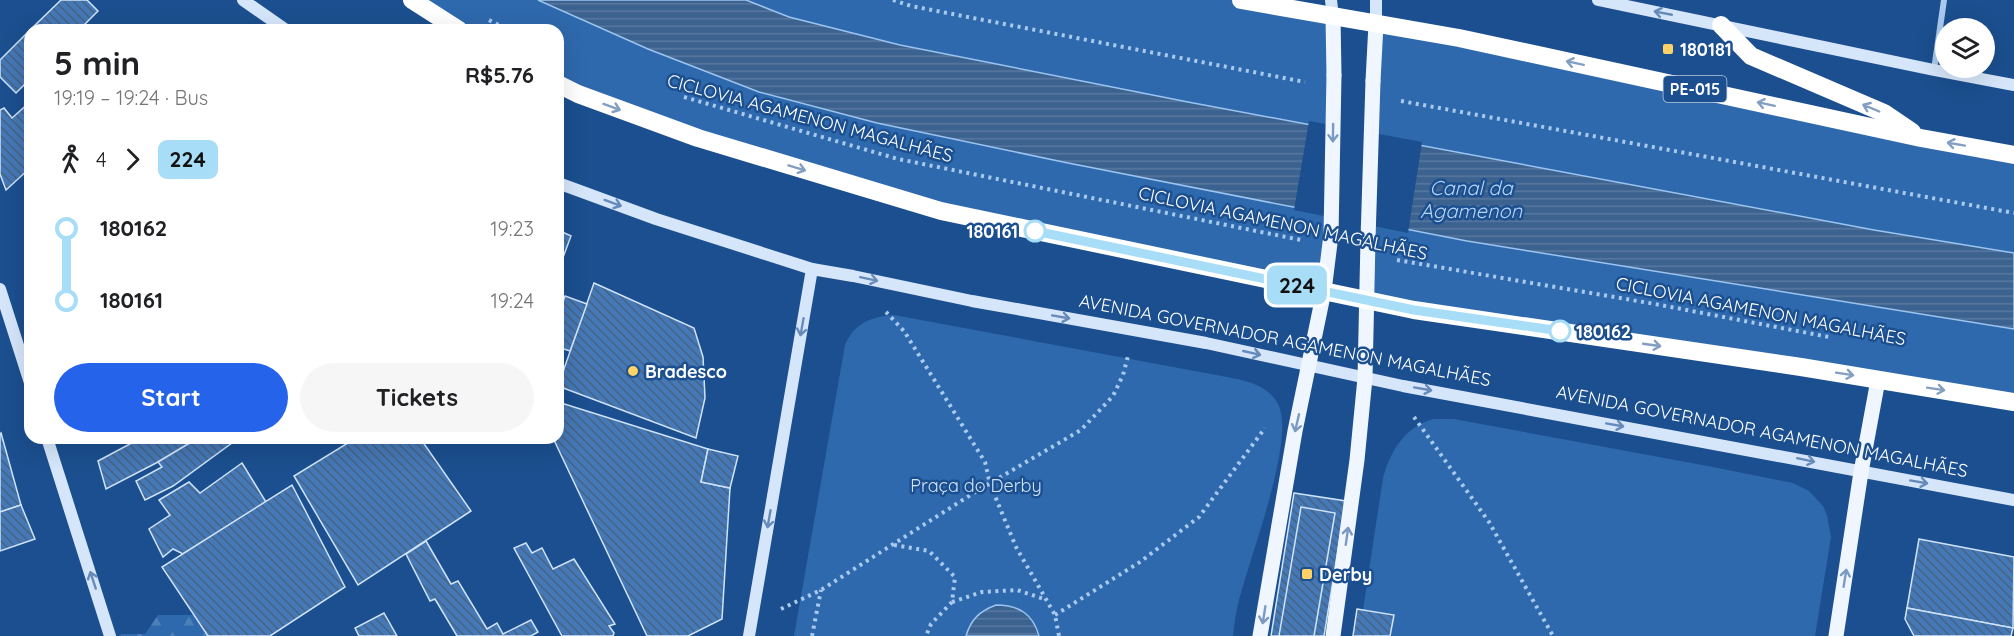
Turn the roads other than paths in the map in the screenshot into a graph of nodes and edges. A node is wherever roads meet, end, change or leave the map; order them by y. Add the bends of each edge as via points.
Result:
1 (243, 0) edge
2 (412, 0) edge
3 (1241, 0) edge
4 (1376, 0) edge
5 (1598, 0) edge
6 (1944, 0) edge
7 (1332, 9) edge
8 (277, 24) edge
9 (450, 24) edge
10 (1376, 24) junction
11 (1721, 25) junction
12 (1934, 70) junction
13 (2014, 85) edge
14 (564, 87) edge
15 (1921, 138) junction
16 (2014, 155) edge
17 (564, 185) edge
18 (812, 269) junction
19 (0, 289) edge
20 (1324, 291) junction
21 (1366, 300) junction
22 (24, 365) edge
23 (1310, 366) junction
24 (1365, 378) junction
25 (1878, 380) junction
26 (2014, 402) edge
27 (49, 444) edge
28 (1862, 472) junction
29 (2014, 500) edge
30 (750, 630) edge
31 (110, 636) edge
32 (1260, 636) edge
33 (1333, 636) edge
34 (1836, 636) edge

1 - 8 main road
2 - 9 highway
3 - 7 highway
4 - 10 main road
11 -> 5 main road
6 - 12 street
7 - 10 highway
7 -> 20 main road, bridge via 1331,235
15 -> 10 highway, PE-015 via 1460,38
10 - 21 main road, bridge
11 - 12 main road
15 -> 11 highway via 1884,113 1751,56
12 - 13 main road
14 -> 20 highway via 698,138 941,211
16 -> 15 highway, PE-015
17 -> 18 main road, AVENIDA GOVERNADOR AGAMENON MAGALHÃES
18 -> 23 main road, AVENIDA GOVERNADOR AGAMENON MAGALHÃES
18 -> 30 main road
19 - 22 main road
20 - 21 highway
20 - 23 main road
21 - 24 main road
21 -> 25 highway
23 - 24 main road, AVENIDA GOVERNADOR AGAMENON MAGALHÃES
23 -> 32 main road
24 -> 28 main road, AVENIDA GOVERNADOR AGAMENON MAGALHÃES
33 -> 24 main road
25 -> 26 highway
25 - 28 main road
31 -> 27 main road
28 -> 29 main road, AVENIDA GOVERNADOR AGAMENON MAGALHÃES
34 -> 28 main road

